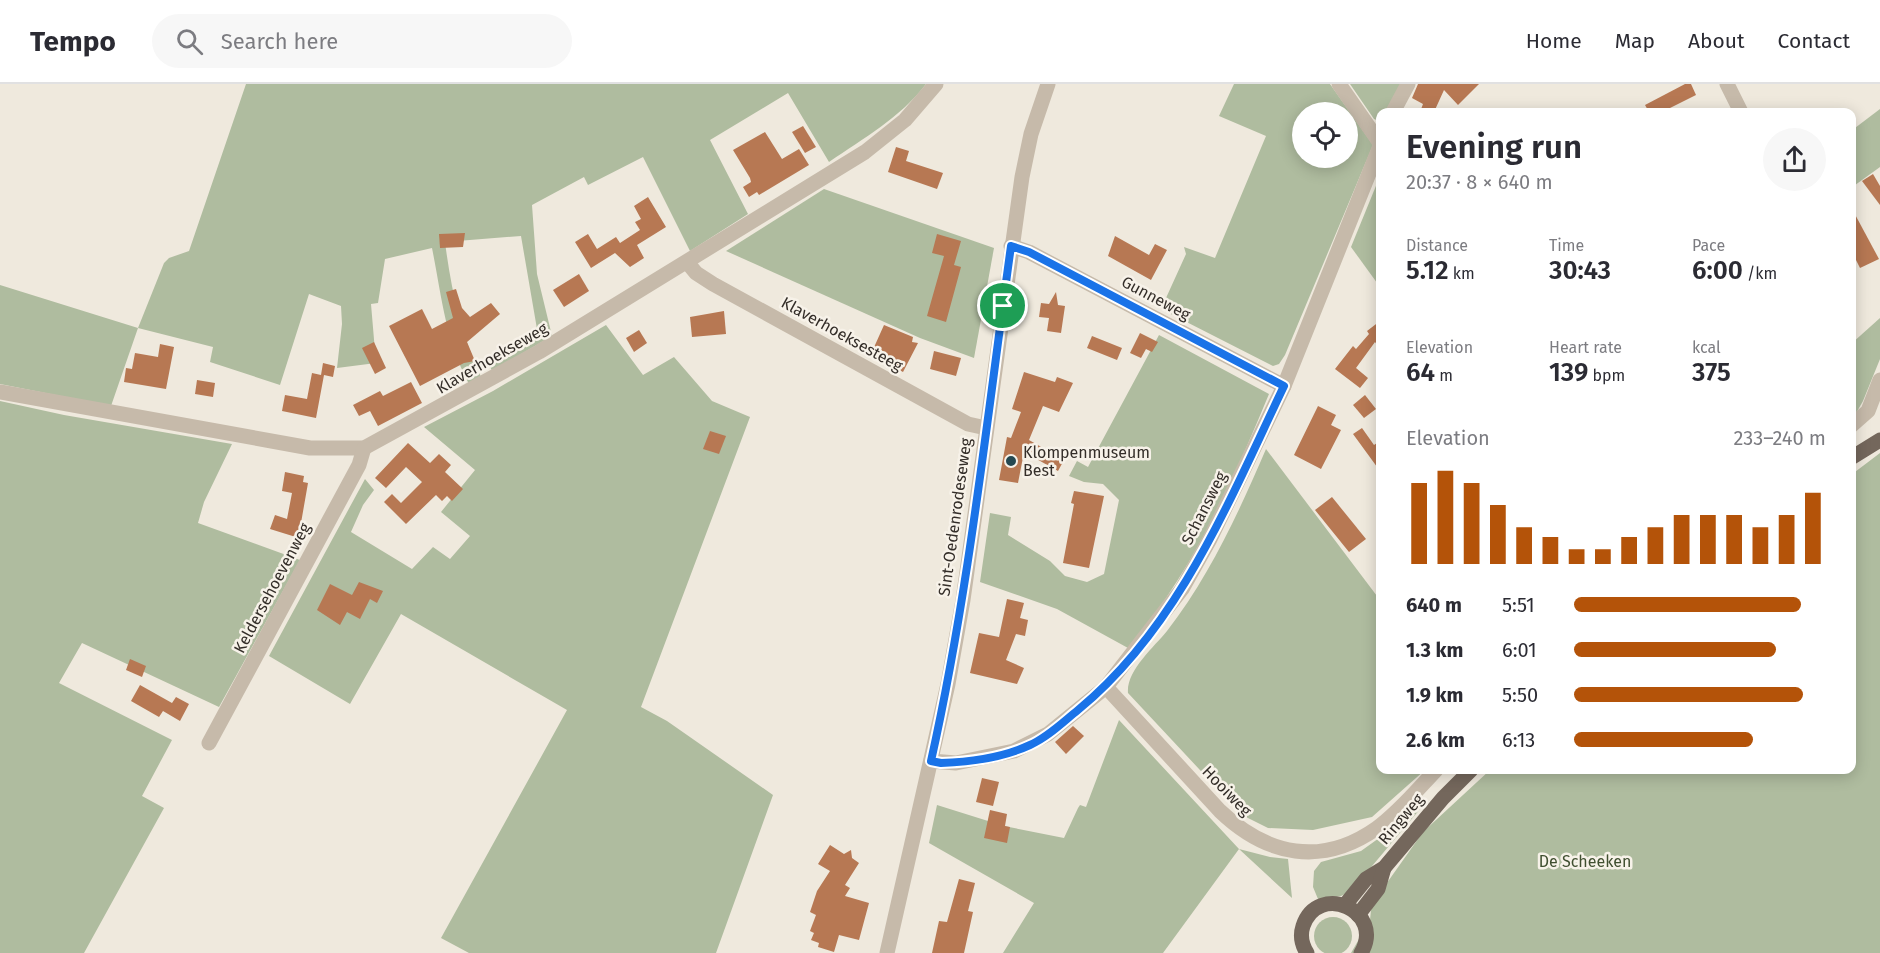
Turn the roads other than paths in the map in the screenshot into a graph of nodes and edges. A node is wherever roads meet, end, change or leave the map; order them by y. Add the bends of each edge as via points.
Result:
1 (936, 84) edge
2 (1048, 84) edge
3 (1339, 84) edge
4 (1408, 84) edge
5 (1727, 84) edge
6 (1395, 108) edge
7 (1738, 108) edge
8 (1376, 139) edge
9 (1376, 155) edge
10 (1011, 246) junction
11 (687, 262) junction
12 (1880, 380) edge
13 (1284, 386) junction
14 (0, 392) edge
15 (1856, 422) edge
16 (986, 428) junction
17 (1880, 429) edge
18 (1880, 440) edge
19 (364, 448) junction
20 (1856, 454) edge
21 (1856, 454) edge
22 (1106, 687) junction
23 (209, 743) dead end
24 (931, 761) junction
25 (1432, 774) edge
26 (1467, 774) edge
27 (1384, 867) junction
28 (1345, 905) junction
29 (1358, 915) junction
30 (1362, 952) edge
31 (886, 953) edge
32 (1307, 953) edge

1 - 11 street, Klaverhoekseweg via 906,120 865,152
2 - 10 street, Sint-Oedenrodeseweg via 1031,134
3 - 8 street
4 - 6 street
5 - 7 street
9 - 13 street, Schansweg
10 - 13 street, Gunneweg
10 - 16 street, Sint-Oedenrodeseweg
11 - 16 street, Klaverhoeksesteeg via 696,273 733,295 968,424
11 - 19 street, Klaverhoekseweg via 539,352
12 - 15 street via 1868,411
13 - 22 street, Schansweg via 1182,589
14 - 19 street, Klaverhoekseweg via 310,448
16 - 24 street, Sint-Oedenrodeseweg via 963,600
17 - 20 main road
18 - 21 main road
19 - 23 street, Keldersehoevenweg via 359,465
22 - 24 street, Schansweg via 1032,744 956,763
22 - 25 street, Hooiweg via 1240,831 1264,844 1304,853 1356,841 1379,827
24 - 31 street, Sint-Oedenrodeseweg
26 - 27 main road, Ringweg
27 - 28 main road, Ringweg via 1366,879
27 - 29 main road, Ringweg via 1378,889
28 - 29 main road
28 - 32 main road via 1326,904 1310,914 1302,931
29 - 30 main road via 1365,929

